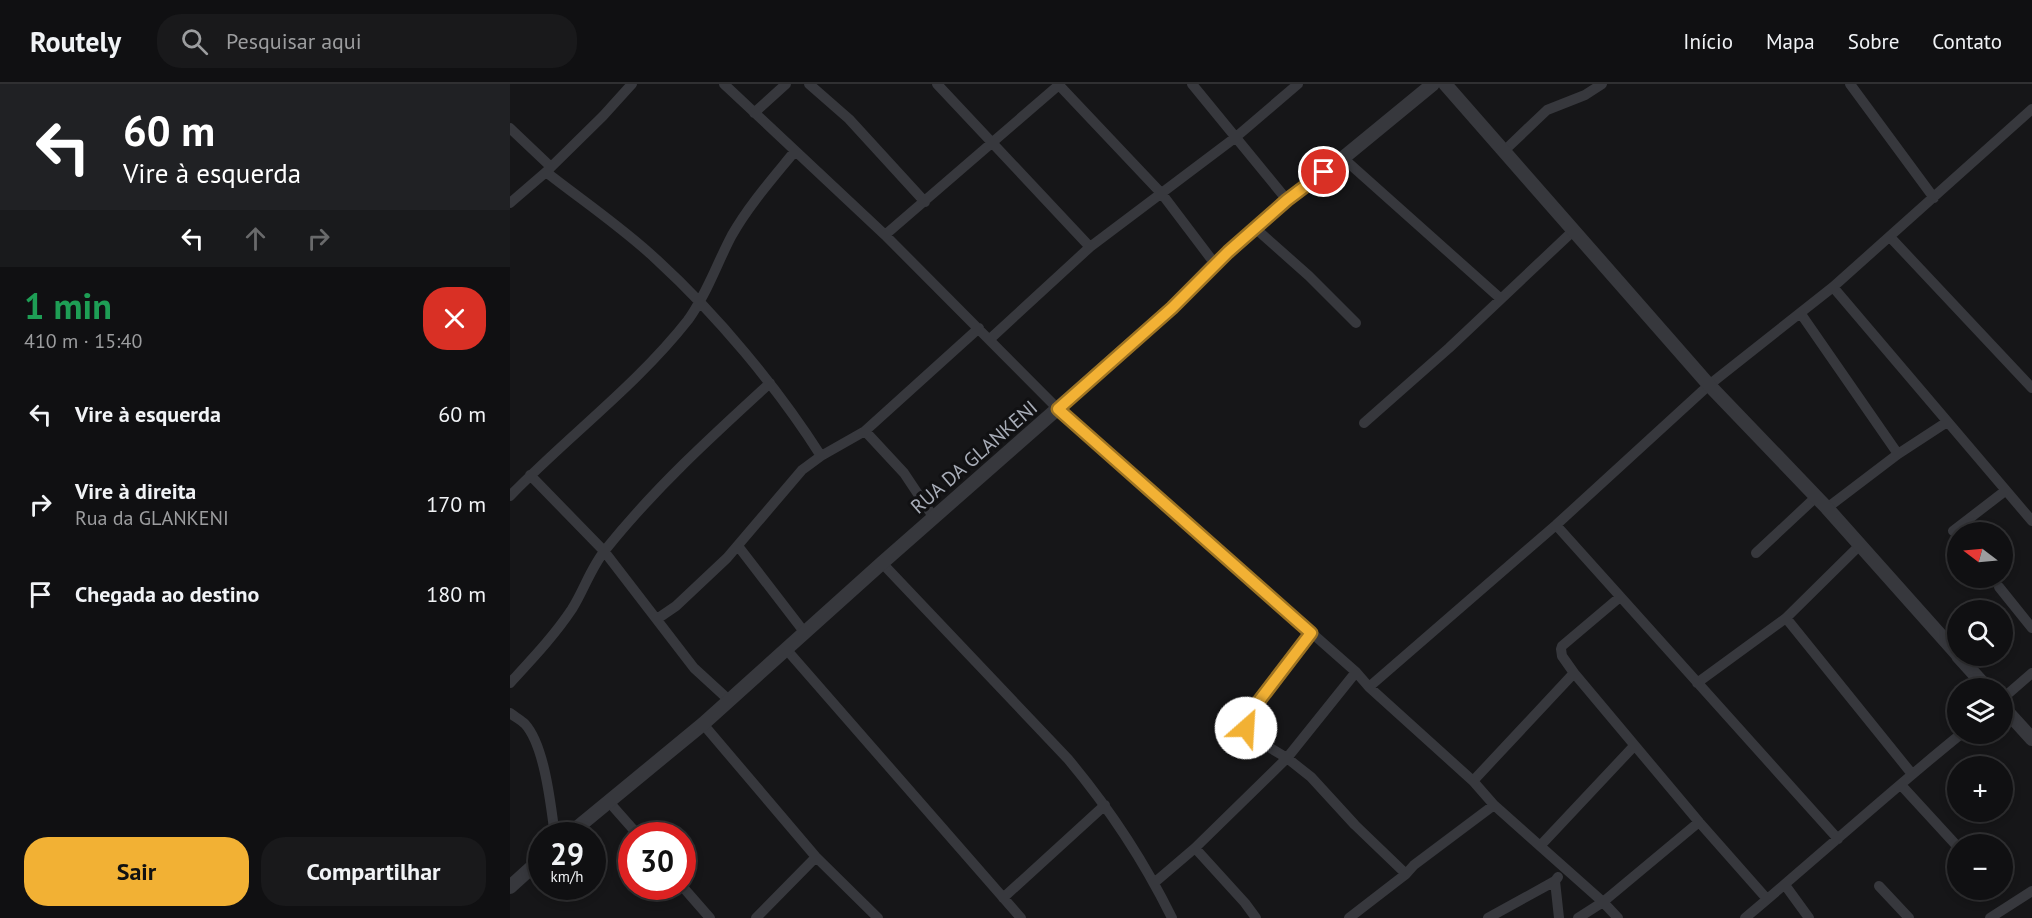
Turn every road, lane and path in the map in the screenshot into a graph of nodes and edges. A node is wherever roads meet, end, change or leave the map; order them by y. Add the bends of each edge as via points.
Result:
1 (632, 84) edge
2 (724, 84) edge
3 (786, 84) edge
4 (810, 84) edge
5 (937, 84) edge
6 (1059, 84) edge
7 (1192, 84) edge
8 (1433, 84) edge
9 (1444, 84) edge
10 (1602, 84) edge
11 (1850, 84) edge
12 (1291, 86) edge
13 (2032, 109) edge
14 (754, 113) junction
15 (510, 128) edge
16 (1236, 137) junction
17 (993, 144) junction
18 (795, 151) junction
19 (1504, 151) junction
20 (1343, 158) junction
21 (548, 169) junction
22 (1162, 194) junction
23 (1934, 198) junction
24 (1287, 200) junction
25 (925, 202) junction
26 (510, 203) edge
27 (1255, 228) junction
28 (1573, 231) junction
29 (885, 236) junction
30 (1890, 237) junction
31 (1090, 247) junction
32 (1215, 264) junction
33 (1833, 287) junction
34 (1501, 299) junction
35 (699, 302) junction
36 (1801, 314) junction
37 (1356, 323) dead end
38 (979, 328) junction
39 (990, 339) junction
40 (770, 383) junction
41 (1709, 385) junction
42 (2032, 388) edge
43 (1058, 409) junction
44 (1947, 422) junction
45 (1364, 423) dead end
46 (864, 431) junction
47 (1898, 454) junction
48 (821, 456) junction
49 (530, 475) junction
50 (2005, 490) junction
51 (510, 496) edge
52 (1816, 497) junction
53 (1827, 508) junction
54 (934, 518) junction
55 (2032, 521) edge
56 (1964, 522) edge
57 (1557, 525) junction
58 (1860, 545) junction
59 (738, 546) junction
60 (604, 551) junction
61 (1756, 553) dead end
62 (882, 563) junction
63 (2000, 588) edge
64 (1620, 597) junction
65 (1786, 618) junction
66 (657, 620) junction
67 (2032, 628) edge
68 (805, 633) junction
69 (1311, 633) junction
70 (1947, 643) edge
71 (786, 649) junction
72 (1968, 666) edge
73 (1356, 672) junction
74 (1574, 673) junction
75 (2032, 674) edge
76 (1978, 678) edge
77 (510, 683) edge
78 (1697, 683) junction
79 (1369, 687) junction
80 (2013, 690) edge
81 (730, 701) junction
82 (510, 713) edge
83 (2013, 718) edge
84 (703, 724) junction
85 (2032, 739) edge
86 (1949, 744) edge
87 (1634, 746) junction
88 (1287, 758) junction
89 (1912, 774) junction
90 (1473, 781) junction
91 (1901, 784) junction
92 (609, 802) junction
93 (1105, 805) junction
94 (1494, 806) junction
95 (553, 822) edge
96 (584, 822) edge
97 (627, 822) edge
98 (1699, 822) junction
99 (1947, 835) edge
100 (1838, 839) junction
101 (1540, 846) junction
102 (1195, 848) junction
103 (816, 856) junction
104 (1564, 868) junction
105 (528, 871) edge
106 (1406, 874) junction
107 (1555, 881) junction
108 (1154, 883) junction
109 (1785, 885) junction
110 (1879, 885) dead end
111 (510, 887) edge
112 (2032, 891) edge
113 (1003, 898) junction
114 (1767, 899) junction
115 (694, 900) edge
116 (1603, 902) junction
117 (710, 918) edge
118 (756, 918) edge
119 (878, 918) edge
120 (1021, 918) edge
121 (1172, 918) edge
122 (1256, 918) edge
123 (1349, 918) edge
124 (1488, 918) edge
125 (1559, 918) edge
126 (1578, 918) edge
127 (1618, 918) edge
128 (1745, 918) edge
129 (1809, 918) edge
130 (1909, 918) edge
131 (1990, 918) edge

1 - 21 street
2 - 14 street
3 - 14 street
4 - 25 street via 849,119
5 - 17 street
6 - 17 street
6 - 22 street
7 - 16 street
8 - 20 street, RUA DA GLANKENI
9 - 19 street
10 - 19 street via 1547,110
11 - 23 street
12 - 16 street
13 - 23 street
14 - 18 street
15 - 21 street
16 - 22 street
16 - 24 street
17 - 25 street
17 - 31 street
18 - 29 street
18 - 35 street via 733,234
19 - 28 street
20 - 24 street, RUA DA GLANKENI
20 - 34 street
21 - 26 street
21 - 35 street via 657,259
22 - 31 street
22 - 32 street
23 - 30 street
24 - 27 street, RUA DA GLANKENI
25 - 29 street
27 - 32 street, RUA DA GLANKENI
27 - 37 street
28 - 34 street
28 - 41 street
29 - 38 street
30 - 33 street
30 - 42 street
31 - 39 street
32 - 43 street, RUA DA GLANKENI via 1172,308
33 - 36 street
33 - 44 street
34 - 45 street
35 - 40 street
35 - 49 street via 639,373
36 - 41 street
36 - 47 street
38 - 39 street
38 - 46 street
39 - 43 street
40 - 48 street
40 - 60 street via 671,475
41 - 52 street
41 - 57 street
43 - 54 street, RUA DA GLANKENI
43 - 69 street
44 - 47 street
44 - 50 street
46 - 48 street
46 - 54 street via 904,473
47 - 53 street
48 - 59 street via 802,470
49 - 51 street
49 - 60 street
50 - 55 street
50 - 56 street
52 - 53 street
52 - 61 street
53 - 58 street
54 - 62 street, RUA DA GLANKENI
57 - 64 street
57 - 79 street
58 - 65 street
58 - 70 street
59 - 66 street
59 - 68 street
60 - 66 street
60 - 77 street via 572,609 545,646
62 - 68 street, RUA DA GLANKENI
62 - 93 street via 1068,759
63 - 67 street
64 - 74 street via 1560,649
64 - 78 street
65 - 78 street
65 - 89 street
66 - 81 street via 694,668
68 - 71 street, RUA DA GLANKENI
69 - 73 street
69 - 88 street via 1245,722 1262,743
71 - 81 street, RUA DA GLANKENI
71 - 113 street
72 - 76 street
73 - 79 street
73 - 88 street
74 - 87 street
74 - 90 street
75 - 80 street
78 - 100 street
79 - 90 street
81 - 84 street, RUA DA GLANKENI
82 - 95 street via 533,736
83 - 85 street
84 - 92 street, RUA DA GLANKENI
84 - 103 street
86 - 89 street
87 - 98 street
87 - 101 street
88 - 102 street
88 - 106 street via 1311,777
89 - 91 street
90 - 94 street
91 - 99 street
91 - 100 street
92 - 96 street, RUA DA GLANKENI
92 - 97 street
93 - 108 street
93 - 113 street
94 - 101 street
94 - 106 street
98 - 114 street
98 - 116 street
100 - 109 street
101 - 104 street
102 - 108 street
102 - 122 street
103 - 118 street
103 - 119 street
104 - 107 street
104 - 116 street
105 - 111 street
106 - 123 street
107 - 124 street
107 - 125 street
108 - 121 street
109 - 114 street
109 - 129 street
110 - 130 street
112 - 131 street
113 - 120 street
114 - 128 street
115 - 117 street
116 - 126 street
116 - 127 street

